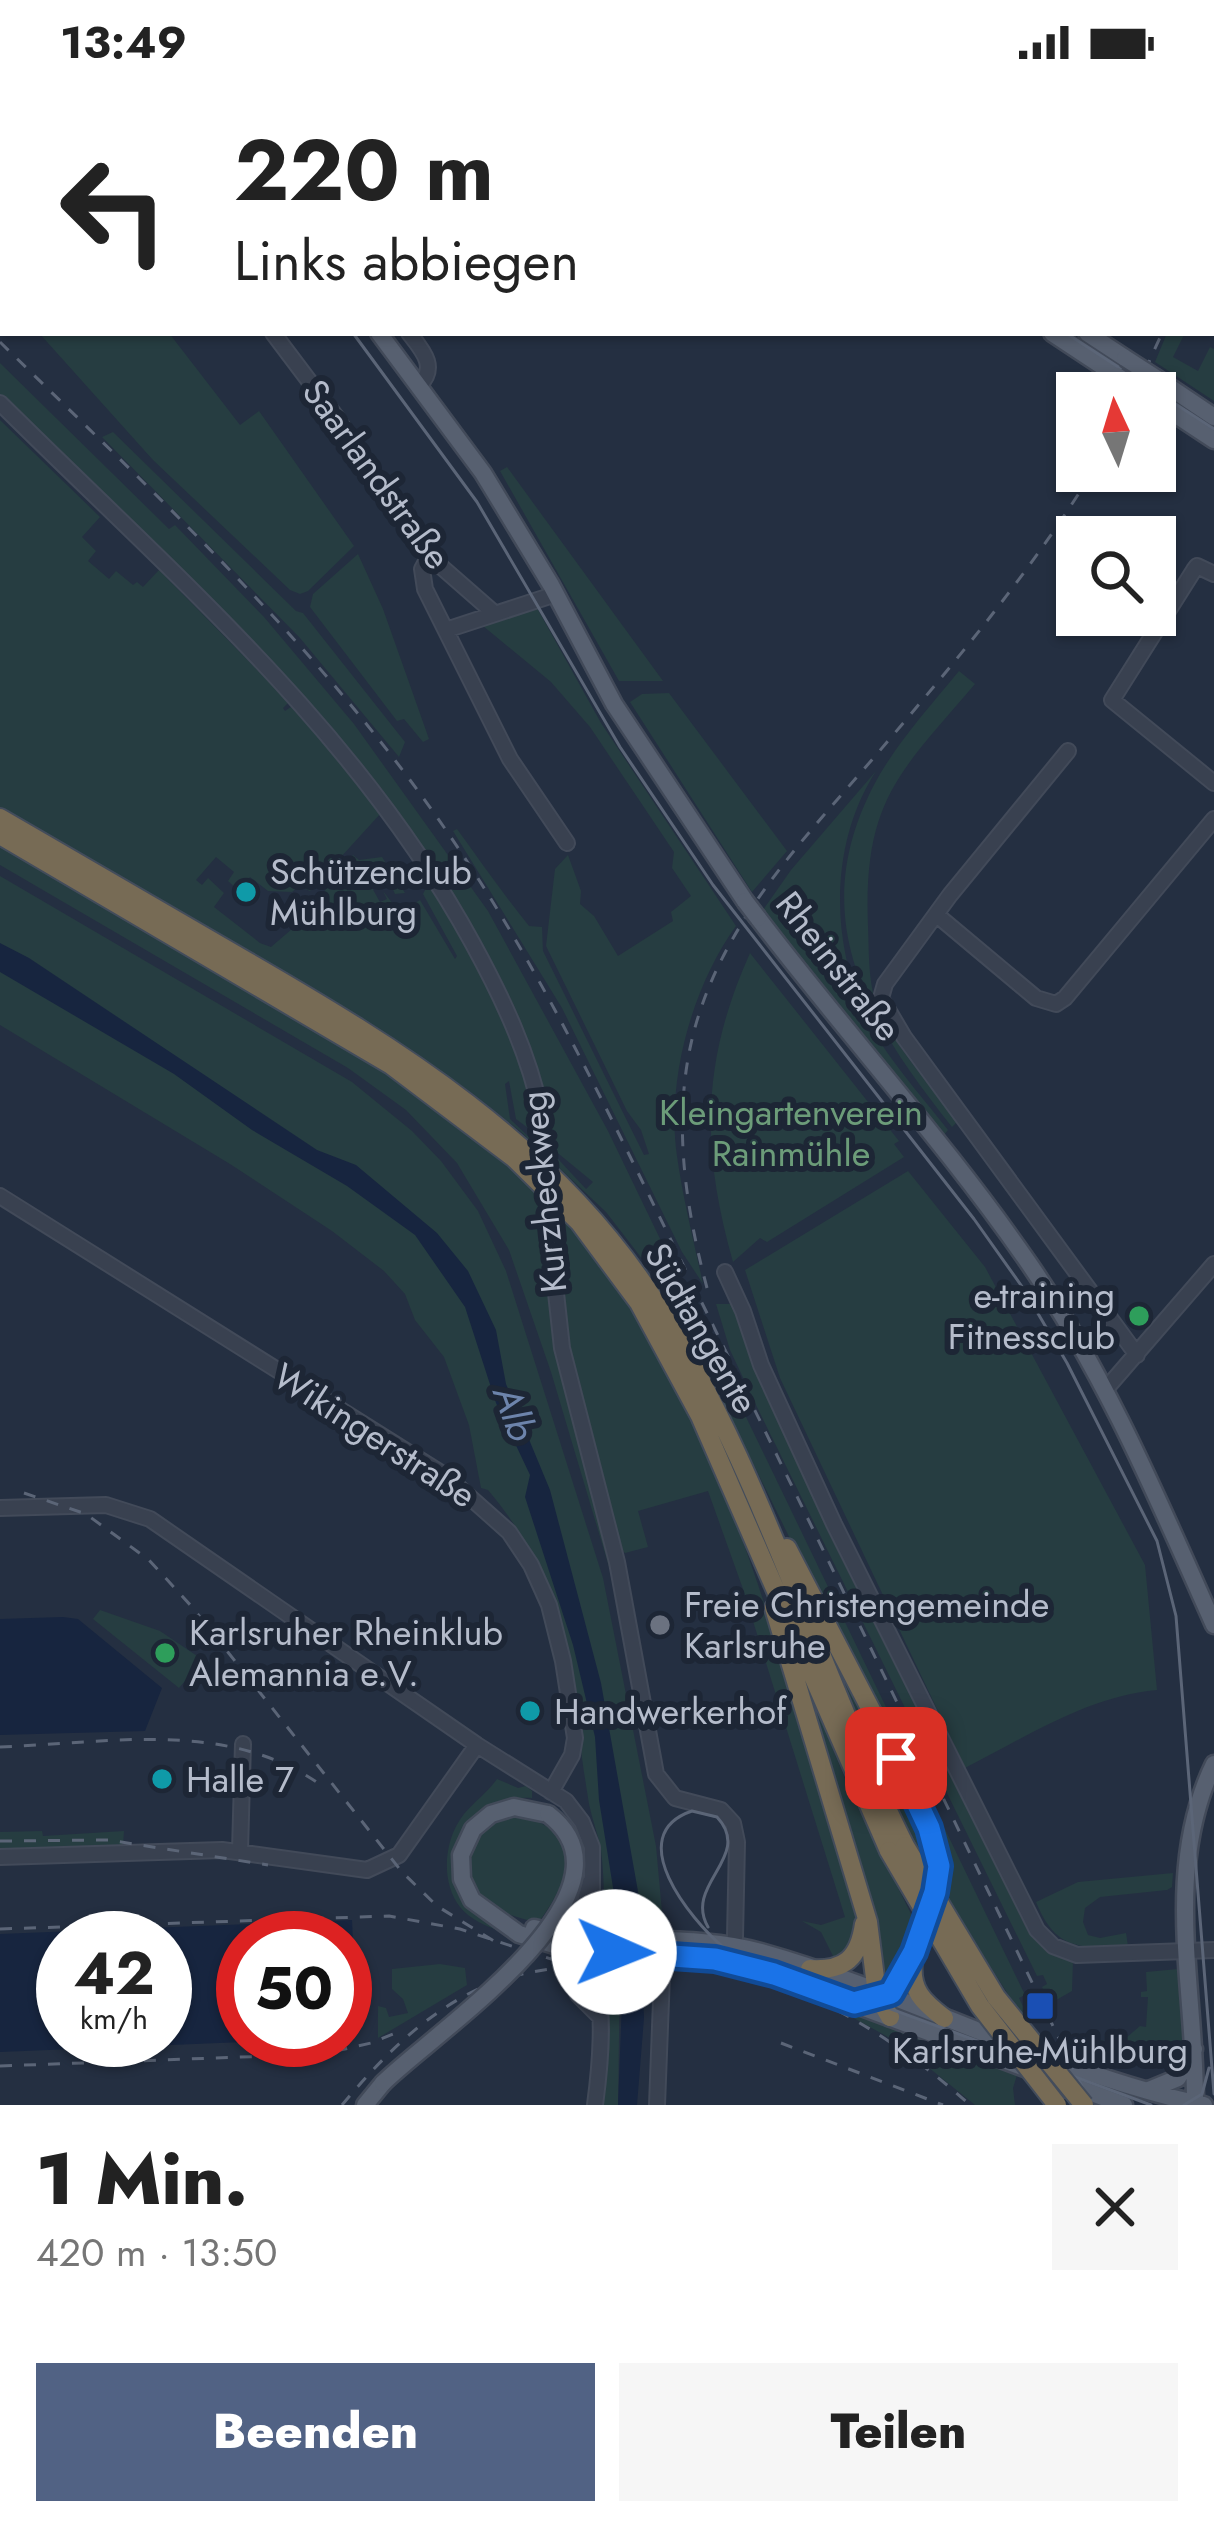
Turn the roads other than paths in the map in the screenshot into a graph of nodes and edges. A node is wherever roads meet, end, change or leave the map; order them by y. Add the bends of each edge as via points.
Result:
1 (275, 336) edge
2 (381, 336) edge
3 (411, 336) edge
4 (1058, 336) edge
5 (1091, 336) edge
6 (1121, 367) junction
7 (1125, 372) edge
8 (419, 386) junction
9 (0, 403) edge
10 (1176, 415) edge
11 (1214, 417) edge
12 (1214, 440) edge
13 (426, 553) junction
14 (1214, 574) edge
15 (556, 594) junction
16 (493, 612) junction
17 (446, 630) junction
18 (1068, 752) dead end
19 (1214, 783) edge
20 (0, 818) edge
21 (1214, 819) edge
22 (0, 835) edge
23 (567, 843) dead end
24 (938, 916) junction
25 (0, 1196) edge
26 (1214, 1264) edge
27 (725, 1272) dead end
28 (1136, 1355) junction
29 (1105, 1390) junction
30 (757, 1504) junction
31 (0, 1508) edge
32 (760, 1551) junction
33 (1214, 1625) edge
34 (244, 1744) dead end
35 (477, 1745) junction
36 (1214, 1764) edge
37 (551, 1792) junction
38 (897, 1848) junction
39 (240, 1851) junction
40 (0, 1856) edge
41 (866, 1913) junction
42 (585, 1945) junction
43 (672, 1946) junction
44 (735, 1946) junction
45 (1214, 1950) edge
46 (914, 1952) junction
47 (1188, 1952) junction
48 (715, 1959) junction
49 (810, 1969) junction
50 (662, 1975) dead end
51 (880, 1996) junction
52 (854, 2003) junction
53 (599, 2016) dead end
54 (890, 2017) junction
55 (944, 2018) junction
56 (1194, 2048) junction
57 (1148, 2090) junction
58 (1198, 2104) edge
59 (365, 2105) edge
60 (595, 2105) edge
61 (657, 2105) edge
62 (1057, 2105) edge
63 (1084, 2105) edge
64 (1124, 2105) edge

1 - 13 street, Saarlandstraße
2 - 8 main road, Rheinstraße
3 - 8 street via 429,364
4 - 6 main road
5 - 6 main road
6 - 7 main road, bridge
6 - 11 main road, bridge via 1156,378
8 - 15 main road, Rheinstraße
9 - 44 street, Kurzheckweg, bridge via 282,681 364,778 484,963 541,1113 562,1348 617,1562 653,1763 674,1798 714,1806 733,1823
10 - 12 main road
13 - 16 street, Saarlandstraße
13 - 17 street via 422,579
14 - 19 street via 1197,566 1113,694 1115,705
15 - 16 street
15 - 29 main road, Rheinstraße, bridge via 614,704 745,901 992,1213
16 - 17 street
17 - 23 street via 507,754
18 - 24 street
20 - 30 highway, Südtangente via 351,1022 519,1143 585,1208 652,1296
21 - 24 street via 1056,1004 1036,998
22 - 32 highway, Südtangente via 391,1065 546,1187 639,1303
24 - 28 street via 885,984 882,1002
25 - 37 street, Wikingerstraße via 446,1475 501,1523 541,1586 563,1660 574,1747
26 - 28 street
27 - 47 street via 834,1524 1037,1930 1077,1955
28 - 29 street
29 - 33 main road, Rheinstraße
30 - 38 highway, Südtangente
30 - 46 highway via 778,1530 936,1846 938,1880
31 - 35 street via 132,1510
32 - 38 highway, Südtangente
32 - 41 highway
34 - 39 street
35 - 37 street
35 - 39 street via 404,1849 384,1864 355,1870
36 - 47 main road via 1190,1825
37 - 42 street via 583,1822 592,1847
38 - 62 highway, Südtangente, bridge via 960,1977
38 - 63 highway, Südtangente, bridge via 996,1997
39 - 40 street
41 - 49 highway via 849,1962
41 - 51 highway
42 - 43 main road
42 - 59 main road, bridge via 530,1938 472,1900 461,1856 480,1821 503,1810 548,1814 576,1852 571,1893 555,1917 502,1980
43 - 44 main road
43 - 48 main road
44 - 48 street
44 - 49 main road
45 - 47 street
46 - 51 highway via 900,1982
46 - 55 highway via 917,1993
47 - 56 main road
48 - 52 main road
49 - 51 main road
50 - 61 street
51 - 52 highway
51 - 54 highway
51 - 55 main road
52 - 54 main road
53 - 60 street
54 - 64 main road
55 - 57 main road
56 - 57 main road via 1178,2078
56 - 58 main road
57 - 58 main road

